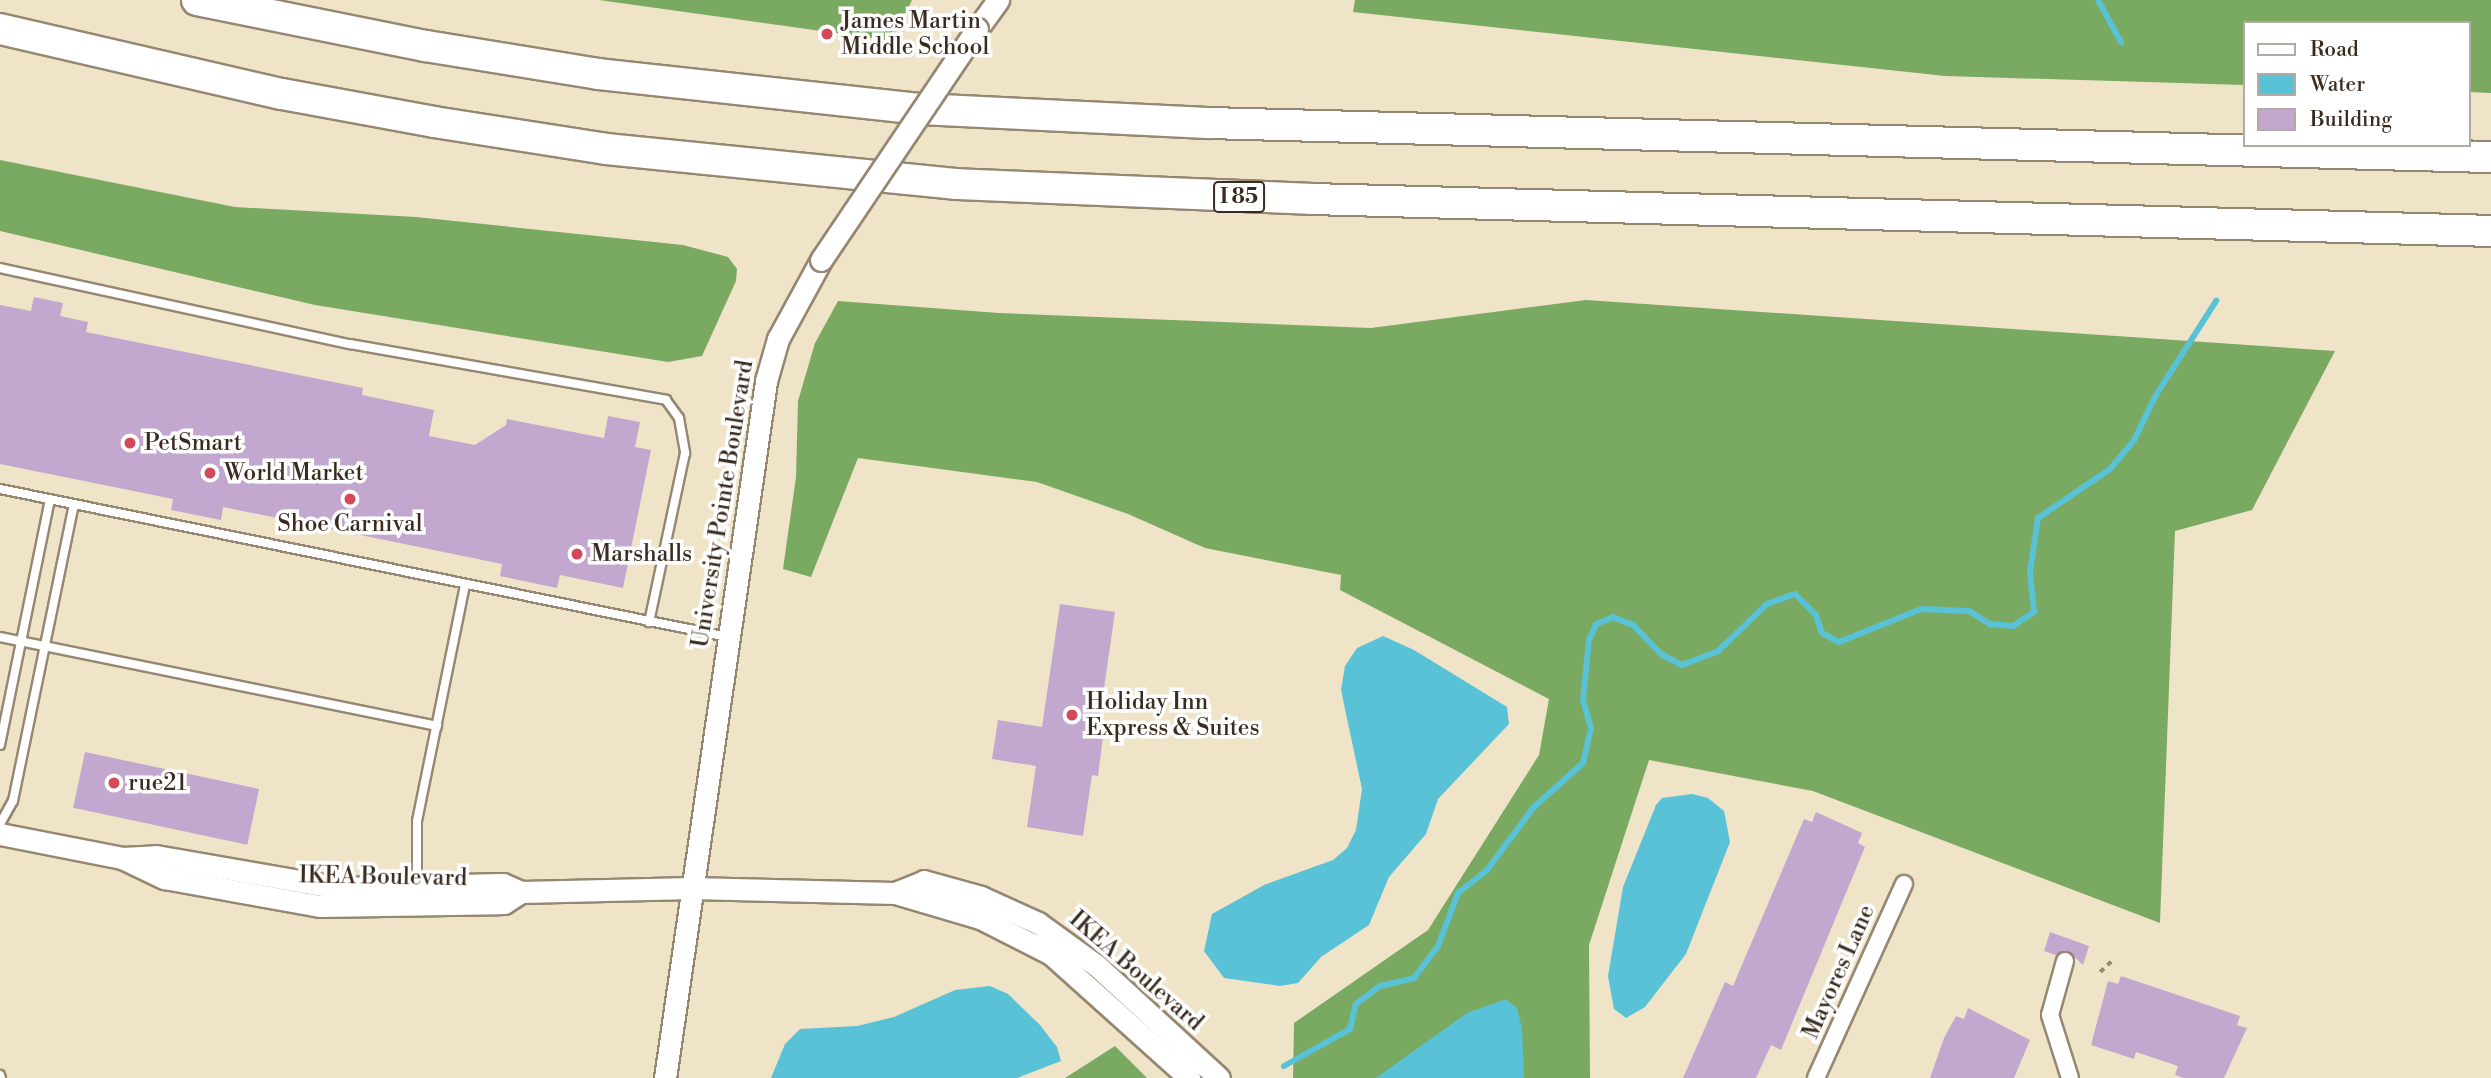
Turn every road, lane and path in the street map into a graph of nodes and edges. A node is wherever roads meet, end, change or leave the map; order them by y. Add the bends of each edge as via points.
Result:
1 (197, 0) edge
2 (998, 0) edge
3 (0, 29) edge
4 (2491, 157) edge
5 (2491, 231) edge
6 (0, 268) edge
7 (0, 489) edge
8 (50, 499) junction
9 (74, 504) junction
10 (465, 586) junction
11 (649, 622) junction
12 (0, 637) edge
13 (728, 637) junction
14 (21, 641) junction
15 (45, 646) junction
16 (437, 726) junction
17 (0, 745) edge
18 (0, 824) edge
19 (0, 834) edge
20 (122, 858) junction
21 (1904, 884) dead end
22 (417, 886) junction
23 (692, 888) junction
24 (521, 892) junction
25 (895, 893) junction
26 (2113, 960) dead end
27 (2065, 961) dead end
28 (2100, 972) dead end
29 (666, 1078) edge
30 (1189, 1078) edge
31 (1219, 1078) edge
32 (1816, 1078) edge
33 (2070, 1078) edge

1 - 4 highway via 426,46 598,74 920,109 1236,123
2 - 13 street, University Pointe Boulevard, bridge via 821,260 778,339 766,381
3 - 5 highway, I 85 via 230,83 434,122 606,149 955,184 1311,200
6 - 11 lane via 350,344 666,400 679,418 684,453
7 - 8 lane
8 - 9 lane
8 - 14 lane
9 - 10 lane
9 - 15 lane
10 - 11 lane
10 - 16 lane
11 - 13 lane
12 - 14 lane
13 - 23 street, University Pointe Boulevard
14 - 15 lane
14 - 17 lane
15 - 16 lane
15 - 18 lane via 13,801
16 - 22 lane via 417,821
19 - 20 street, IKEA Boulevard
20 - 22 street, IKEA Boulevard via 156,856 314,886
20 - 24 street, IKEA Boulevard via 164,878 319,906 504,903
21 - 32 street, Mayores Lane
22 - 24 street, IKEA Boulevard via 503,884
23 - 24 street, IKEA Boulevard
23 - 25 street, IKEA Boulevard
23 - 29 street, University Pointe Boulevard
25 - 30 street, IKEA Boulevard via 981,918 1045,950
25 - 31 street, IKEA Boulevard via 925,881 981,897 1038,923 1096,965
26 - 28 path
27 - 33 street via 2050,1016

